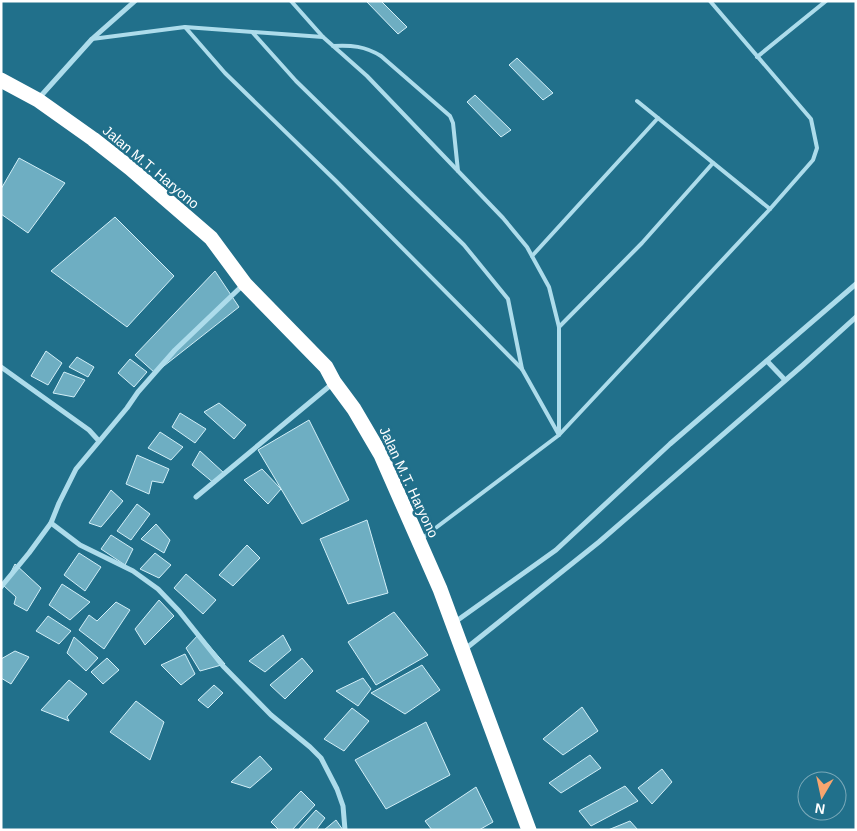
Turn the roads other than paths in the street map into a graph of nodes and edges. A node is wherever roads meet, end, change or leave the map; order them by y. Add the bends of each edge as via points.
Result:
1 (135, 1) edge
2 (291, 1) edge
3 (710, 1) edge
4 (826, 1) edge
5 (185, 27) junction
6 (253, 33) junction
7 (323, 38) junction
8 (92, 39) junction
9 (333, 46) junction
10 (757, 57) junction
11 (1, 80) edge
12 (38, 100) junction
13 (637, 101) dead end
14 (658, 118) junction
15 (713, 163) junction
16 (458, 171) junction
17 (770, 209) junction
18 (532, 256) junction
19 (245, 284) junction
20 (856, 284) edge
21 (856, 317) edge
22 (559, 327) junction
23 (768, 361) junction
24 (1, 367) edge
25 (522, 369) junction
26 (785, 380) junction
27 (334, 382) junction
28 (559, 434) junction
29 (99, 441) junction
30 (196, 497) dead end
31 (51, 524) junction
32 (418, 540) junction
33 (1, 587) edge
34 (452, 624) junction
35 (464, 651) junction
36 (344, 830) edge
37 (529, 830) edge

1 - 8 street
2 - 7 lane
3 - 10 lane
4 - 10 lane
5 - 6 lane
5 - 8 lane
5 - 25 lane via 225,73 336,180
6 - 7 lane
6 - 25 lane via 296,81 464,245 508,299
7 - 9 lane
8 - 12 street
9 - 16 lane via 367,76
9 - 16 lane via 352,45 373,51 450,116
10 - 17 lane via 811,119 817,148 813,160
11 - 12 highway, Jalan M.T. Haryono
12 - 19 highway, Jalan M.T. Haryono via 130,168 211,238
13 - 14 lane
14 - 15 lane
14 - 18 lane
15 - 17 lane
15 - 22 lane via 642,243
16 - 18 lane via 503,218
17 - 28 lane
18 - 22 lane via 549,286
19 - 27 highway, Jalan M.T. Haryono via 326,367
19 - 29 street via 175,350
20 - 23 street
21 - 26 street
22 - 28 lane
23 - 26 street
23 - 34 street via 670,444 556,550
24 - 29 street via 89,430
25 - 28 lane
26 - 35 street via 599,542
27 - 30 street
27 - 32 highway, Jalan M.T. Haryono via 381,455
28 - 32 lane
29 - 31 street via 76,469
31 - 33 street
31 - 36 street via 80,545 134,571 152,584 179,610 224,666 271,715 310,746 321,758 337,789
32 - 34 highway, Jalan M.T. Haryono
34 - 35 highway, Jalan M.T. Haryono
35 - 37 highway, Jalan M.T. Haryono

